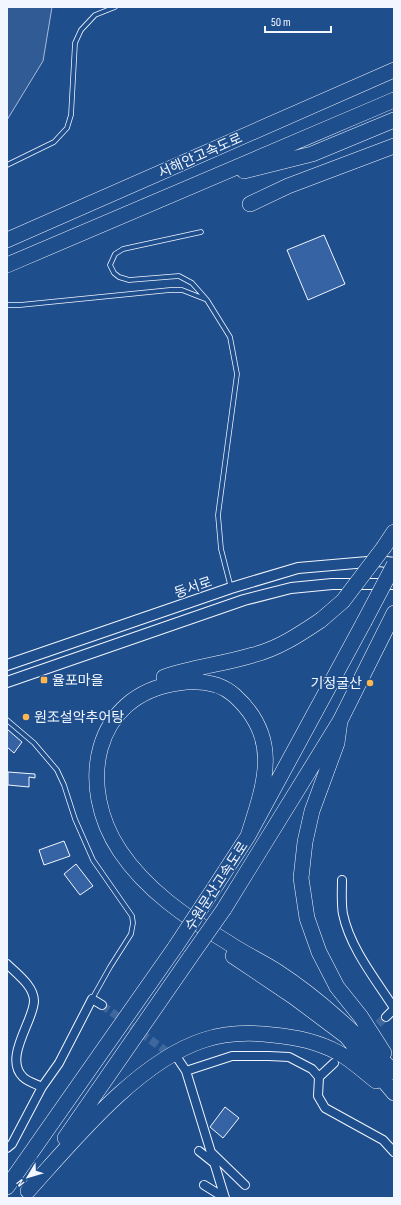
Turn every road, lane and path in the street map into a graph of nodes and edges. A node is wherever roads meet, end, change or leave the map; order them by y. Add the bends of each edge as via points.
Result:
1 (114, 7) edge
2 (394, 70) edge
3 (394, 100) edge
4 (394, 120) edge
5 (394, 146) edge
6 (7, 165) edge
7 (195, 184) junction
8 (250, 204) dead end
9 (201, 232) dead end
10 (7, 240) edge
11 (10, 264) edge
12 (207, 300) junction
13 (7, 305) edge
14 (394, 532) edge
15 (394, 564) edge
16 (394, 584) edge
17 (231, 588) junction
18 (391, 619) edge
19 (7, 665) edge
20 (7, 682) edge
21 (7, 720) edge
22 (340, 721) junction
23 (248, 836) junction
24 (342, 880) dead end
25 (7, 964) edge
26 (92, 999) junction
27 (102, 1005) tunnel mouth
28 (394, 1009) edge
29 (386, 1017) tunnel mouth
30 (178, 1060) tunnel mouth
31 (334, 1064) dead end
32 (394, 1070) edge
33 (186, 1071) junction
34 (319, 1077) junction
35 (42, 1088) junction
36 (394, 1094) edge
37 (7, 1148) edge
38 (199, 1151) dead end
39 (210, 1151) junction
40 (394, 1152) edge
41 (214, 1163) junction
42 (204, 1185) dead end
43 (245, 1186) dead end
44 (7, 1187) edge
45 (26, 1195) edge
46 (225, 1198) edge

1 - 6 lane via 95,15 80,30 75,43 72,115 68,128 54,142
2 - 10 highway, 서해안고속도로
3 - 7 highway, 서해안고속도로
4 - 7 highway via 312,154
5 - 8 highway via 288,186
7 - 11 highway, 서해안고속도로
9 - 12 lane via 123,249 115,254 110,265 119,277 129,280 179,276 192,284
12 - 13 lane via 182,290 170,290
12 - 17 lane via 230,337 237,374 218,515 220,549
14 - 36 highway, bridge via 343,601 303,633 269,650 160,678 125,697 102,723 93,742 87,772 88,800 94,820 113,860 137,887 183,924 330,1023 346,1036
15 - 17 street, 동서로 via 379,561 298,568
15 - 23 highway, 수원문산고속도로, bridge
16 - 20 street, 동서로 via 332,584 291,588 244,600
17 - 19 street, 동서로
18 - 22 highway, 수원문산고속도로
21 - 26 lane via 34,743 57,770 93,860 132,916 132,934
22 - 32 highway via 335,749 312,811 305,842 301,878 307,918 319,952 337,987 361,1017
22 - 45 highway, 수원문산고속도로, bridge via 224,910
23 - 32 highway via 266,768 266,754 256,721 246,706 231,693 211,683 190,681 166,684 143,694 125,708 104,738 96,772 96,788 103,821 121,853 163,898 227,942 278,971 320,1003
23 - 44 highway, 수원문산고속도로, bridge via 176,946
24 - 28 street via 343,914 348,932
25 - 35 street via 26,981 34,1000 32,1014 22,1032 16,1055 19,1070 23,1077
26 - 27 street
26 - 35 street via 59,1064
28 - 29 street
30 - 33 street
31 - 34 street
33 - 34 street via 232,1056 270,1056 289,1057 312,1069
33 - 39 street
34 - 40 street via 318,1096 325,1108 382,1140
35 - 37 street via 12,1144
36 - 45 highway via 338,1052 302,1037 239,1033 204,1040 161,1062 118,1096 86,1126
38 - 41 street
39 - 41 street
39 - 43 street
41 - 46 street
42 - 46 street

